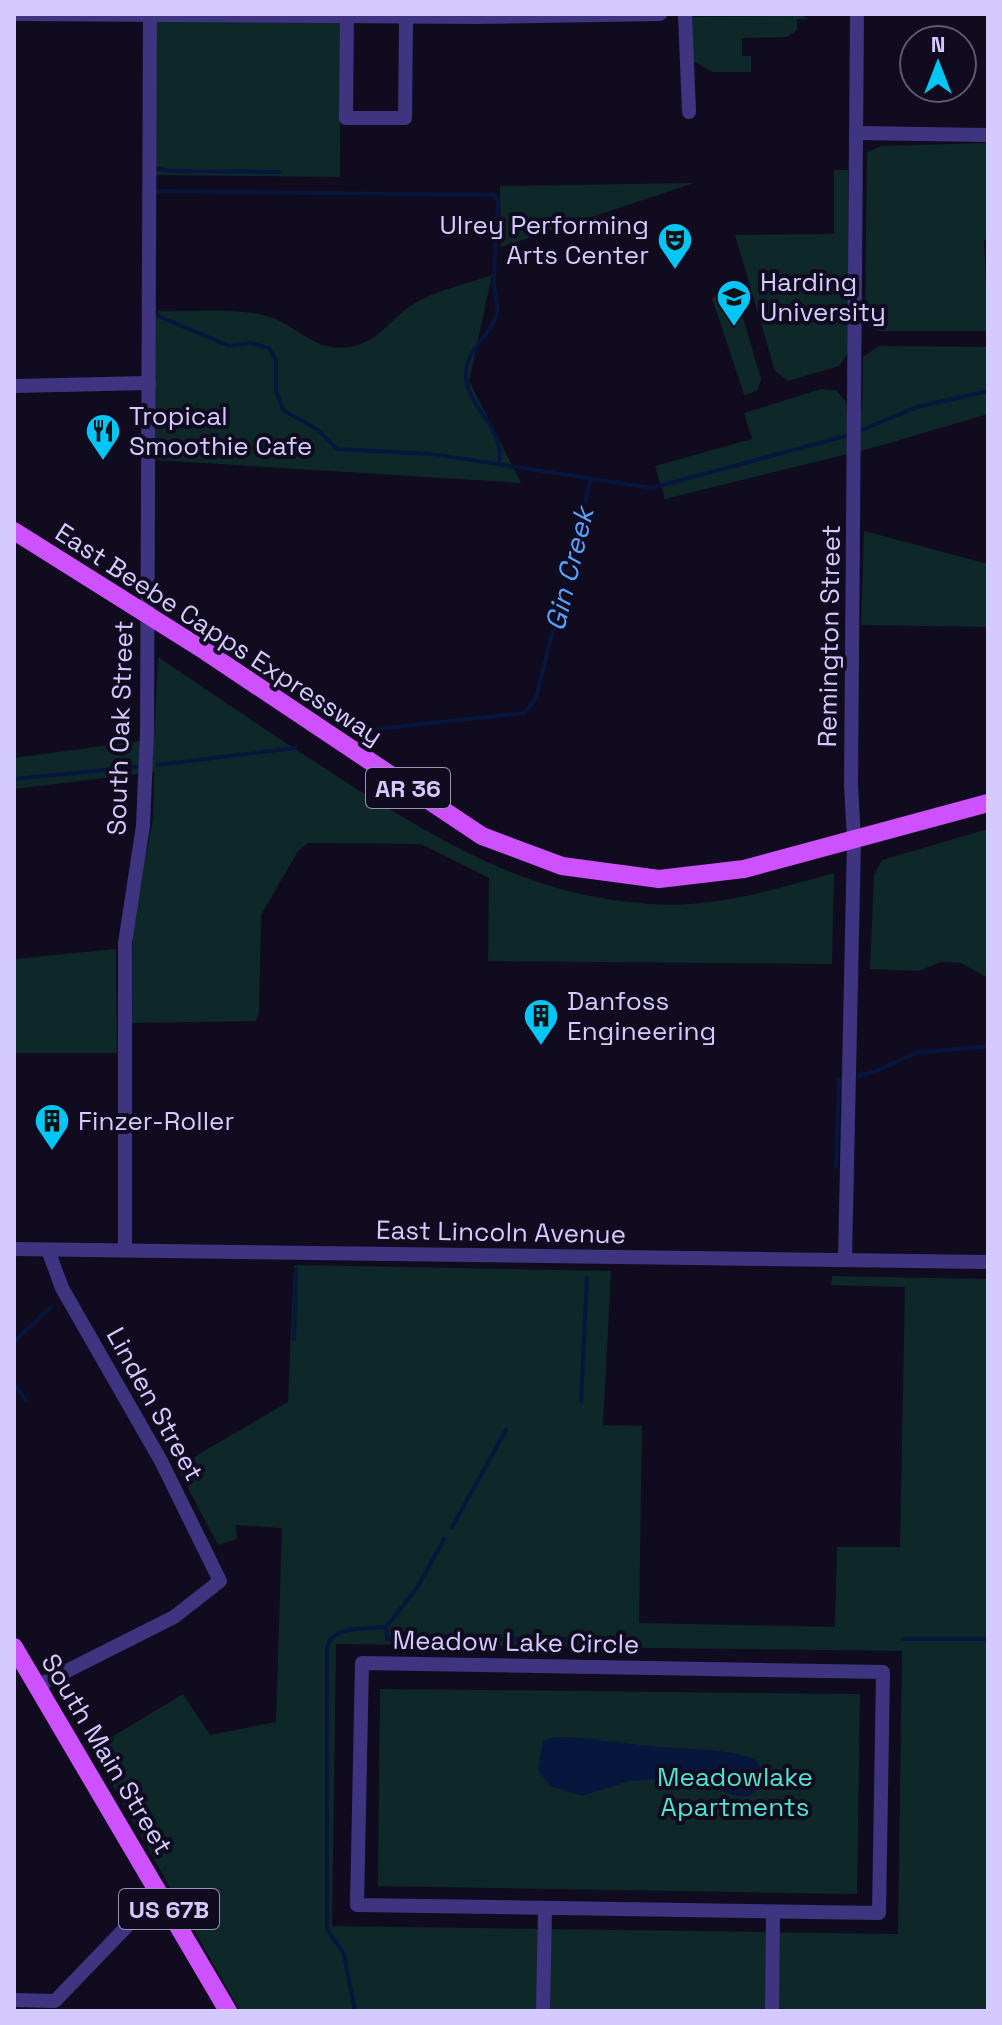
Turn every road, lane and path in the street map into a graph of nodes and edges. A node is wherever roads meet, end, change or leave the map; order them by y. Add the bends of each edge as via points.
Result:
1 (14, 14) edge
2 (150, 14) edge
3 (660, 14) edge
4 (685, 14) edge
5 (857, 14) edge
6 (347, 15) edge
7 (409, 15) edge
8 (689, 112) dead end
9 (856, 133) junction
10 (988, 135) edge
11 (149, 383) junction
12 (14, 386) edge
13 (14, 531) edge
14 (149, 617) junction
15 (988, 803) edge
16 (854, 840) junction
17 (14, 1249) edge
18 (48, 1250) junction
19 (125, 1250) junction
20 (845, 1259) junction
21 (988, 1262) edge
22 (14, 1647) edge
23 (37, 1686) junction
24 (159, 1893) junction
25 (545, 1908) junction
26 (773, 1912) junction
27 (14, 2000) edge
28 (228, 2011) edge
29 (543, 2011) edge
30 (772, 2011) edge

1 - 2 street
2 - 6 street
2 - 11 street, South Oak Street
3 - 7 street
4 - 8 street
5 - 9 street, Remington Street
6 - 7 street
6 - 7 street via 346,118 405,118
9 - 10 street
9 - 16 street, Remington Street
11 - 12 street
11 - 14 street, South Oak Street
13 - 14 main road, East Beebe Capps Expressway / AR 36
14 - 16 main road, East Beebe Capps Expressway / AR 36 via 482,836 562,866 659,879 704,875
14 - 19 street, South Oak Street via 143,826 125,943
15 - 16 main road, East Beebe Capps Expressway / AR 36
16 - 20 street, Remington Street
17 - 18 street, East Lincoln Avenue
18 - 19 street, East Lincoln Avenue
18 - 23 street, Linden Street via 62,1288 161,1461 220,1581 174,1617
19 - 20 street, East Lincoln Avenue
20 - 21 street, East Lincoln Avenue
22 - 23 main road, South Main Street / US 67B
23 - 24 main road, South Main Street / US 67B
24 - 27 street via 55,2001
24 - 28 main road, South Main Street / US 67B
25 - 26 street, Meadow Lake Circle
25 - 26 street, Meadow Lake Circle via 357,1905 362,1663 883,1672 879,1913
25 - 29 street
26 - 30 street

